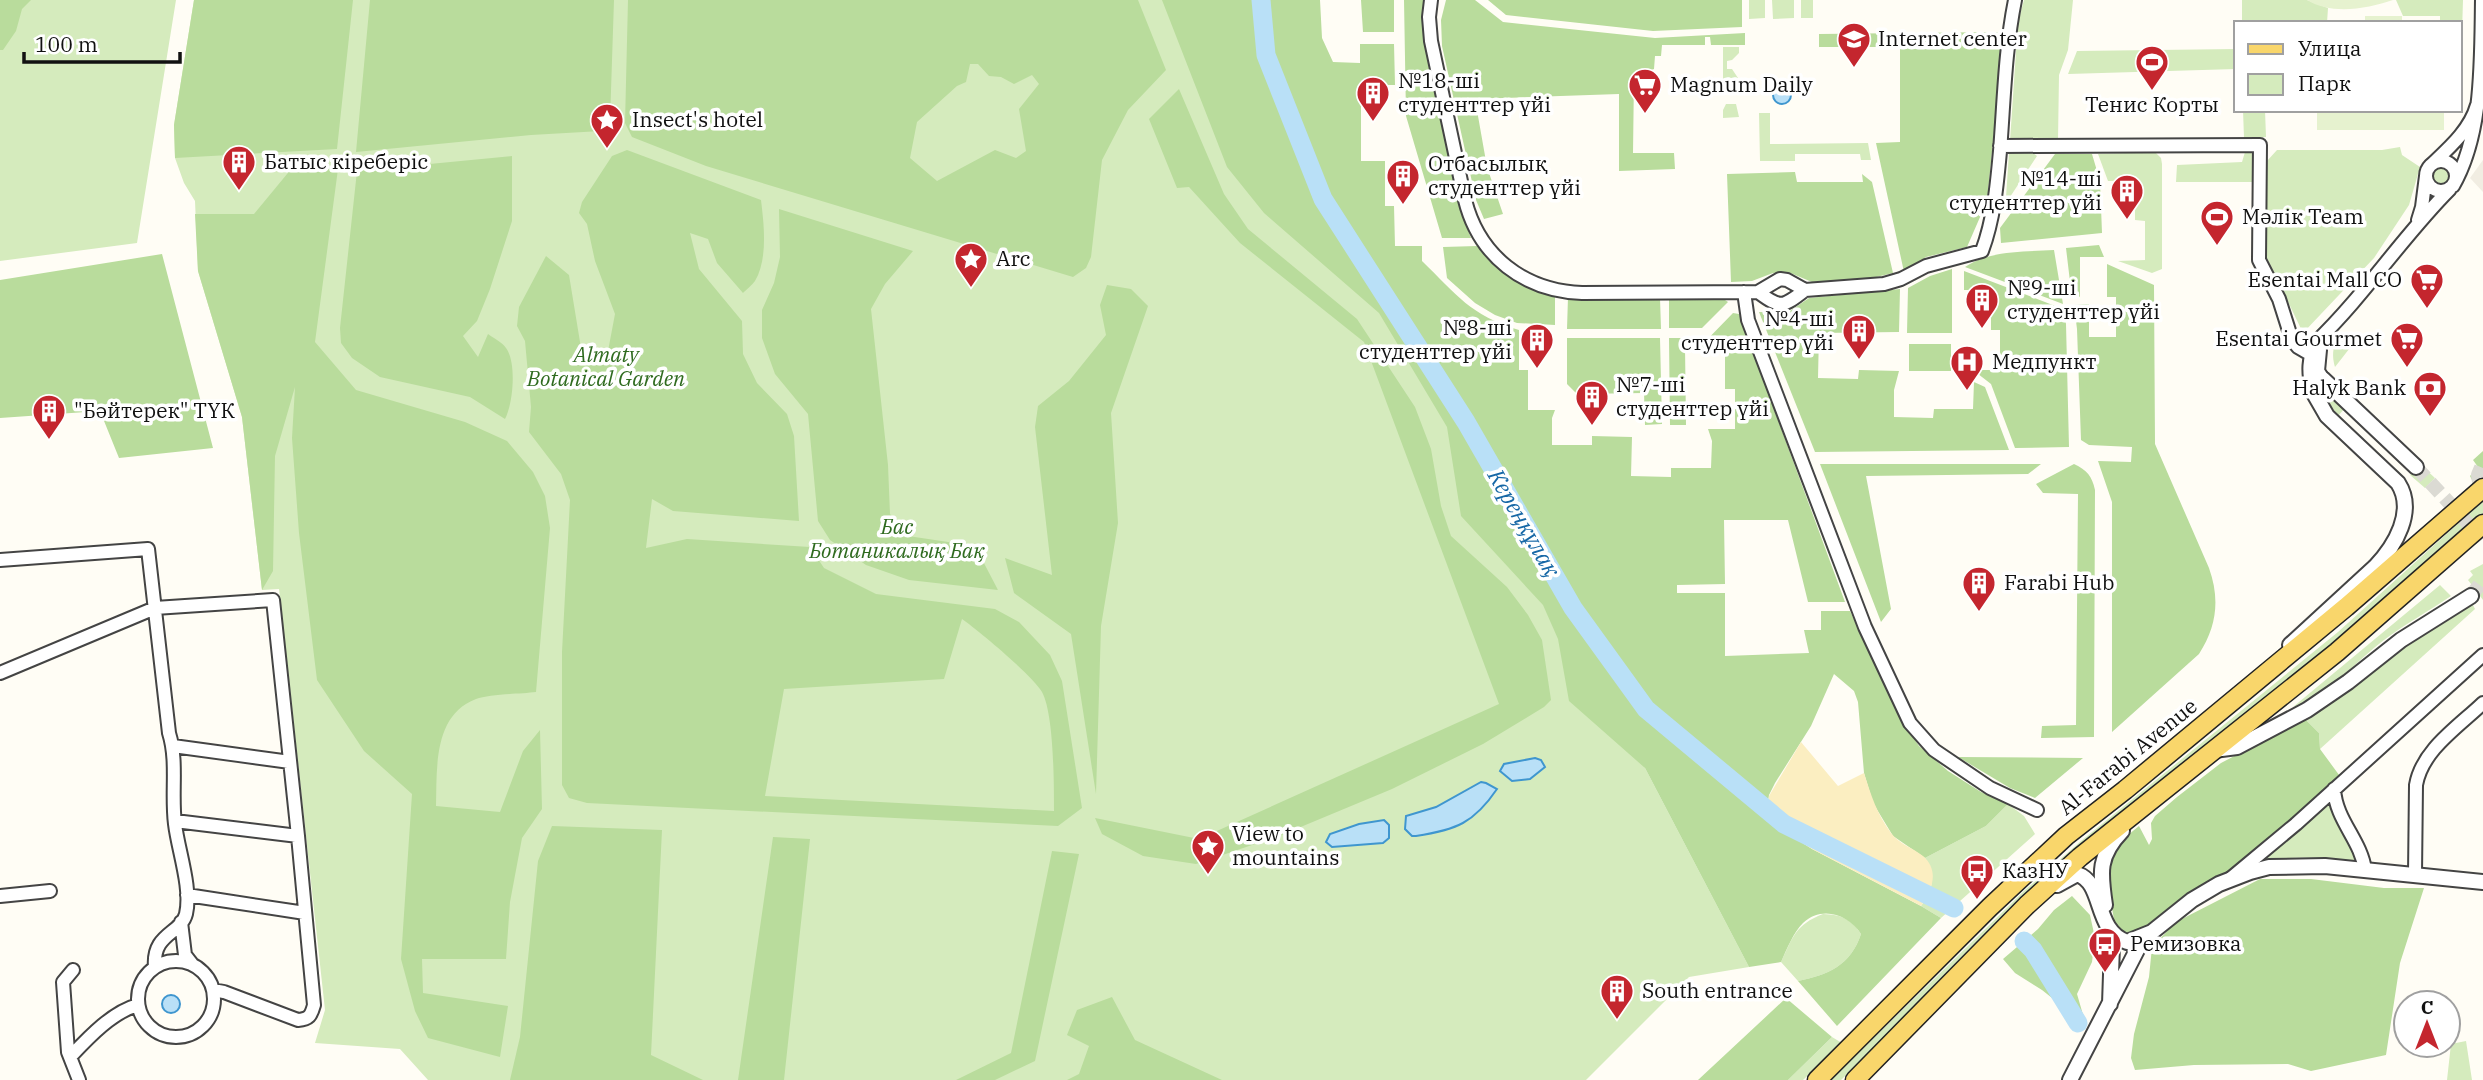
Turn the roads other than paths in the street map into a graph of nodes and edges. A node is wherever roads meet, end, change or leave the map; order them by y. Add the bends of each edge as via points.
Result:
1 (1431, 0) edge
2 (2015, 0) edge
3 (2482, 0) edge
4 (2482, 88) edge
5 (2000, 146) junction
6 (2428, 170) junction
7 (2451, 187) junction
8 (2416, 226) junction
9 (1805, 290) junction
10 (1744, 292) junction
11 (1758, 292) junction
12 (2330, 329) junction
13 (2310, 354) junction
14 (2323, 379) junction
15 (2312, 390) junction
16 (2416, 467) tunnel mouth
17 (2483, 488) edge
18 (2483, 524) edge
19 (0, 560) edge
20 (2471, 596) tunnel mouth
21 (155, 608) junction
22 (2483, 655) edge
23 (0, 673) edge
24 (2236, 698) junction
25 (2483, 703) edge
26 (173, 746) junction
27 (2214, 750) junction
28 (290, 762) junction
29 (2334, 789) junction
30 (2148, 803) junction
31 (2037, 810) dead end
32 (175, 821) junction
33 (298, 836) junction
34 (2365, 870) junction
35 (2415, 874) junction
36 (2231, 878) junction
37 (2483, 882) edge
38 (50, 891) dead end
39 (187, 895) junction
40 (0, 896) edge
41 (2027, 905) junction
42 (305, 913) junction
43 (181, 922) junction
44 (2109, 932) junction
45 (2152, 932) junction
46 (2127, 942) junction
47 (2112, 947) junction
48 (192, 965) junction
49 (155, 967) junction
50 (73, 970) dead end
51 (213, 990) junction
52 (2110, 1004) junction
53 (138, 1005) junction
54 (70, 1057) junction
55 (79, 1080) edge
56 (1817, 1080) edge
57 (1855, 1080) edge
58 (2070, 1080) edge

1 - 10 street via 1431,41 1467,210 1482,242 1499,260 1525,278 1561,292
2 - 5 street
3 - 4 street
4 - 6 street via 2468,125
4 - 7 street via 2474,144
5 - 9 street via 1982,251 1884,284
5 - 13 street via 2260,145 2259,260 2279,299 2292,340
6 - 7 street via 2428,184 2436,191
6 - 7 street via 2440,161 2450,165 2456,173
6 - 8 street
7 - 8 street
8 - 12 street
9 - 11 street via 1780,279
9 - 11 street via 1781,305
10 - 11 street
10 - 31 street via 1748,320 1862,619 1910,723 1934,750 1990,788
12 - 13 street
12 - 14 street via 2317,361
13 - 15 street
14 - 15 street
14 - 16 street
15 - 24 street via 2327,416 2398,483 2404,497 2403,525 2386,555
17 - 24 main road, Al-Farabi Avenue
18 - 27 main road via 2337,652
19 - 21 street via 148,549
20 - 27 street via 2401,640 2307,710 2237,747
21 - 23 street
21 - 26 street
21 - 28 street via 273,600
22 - 29 street
24 - 56 main road, Al-Farabi Avenue via 2034,865
25 - 35 street via 2429,754 2418,771
26 - 28 street
26 - 32 street
27 - 30 main road
28 - 33 street
29 - 34 street via 2338,811 2360,849
29 - 36 street
30 - 41 main road
30 - 44 street via 2105,853 2101,880
32 - 33 street
32 - 39 street
33 - 42 street
34 - 35 street
34 - 36 street via 2269,867
35 - 37 street
36 - 45 street via 2192,900
38 - 40 street
39 - 42 street
39 - 43 street via 186,916
41 - 44 street via 2077,874 2088,880
41 - 57 main road
42 - 51 street via 312,1015 298,1020
43 - 48 street via 185,955
43 - 49 street via 160,944
44 - 46 street
44 - 47 street
45 - 46 street
45 - 52 street via 2138,948
46 - 47 street
47 - 52 street
48 - 49 street via 173,961
48 - 51 street via 206,975
49 - 53 street via 141,984
50 - 54 street via 63,982
51 - 53 street via 212,1014 189,1035 160,1034 148,1026
52 - 58 street
53 - 54 street via 88,1037
54 - 55 street

